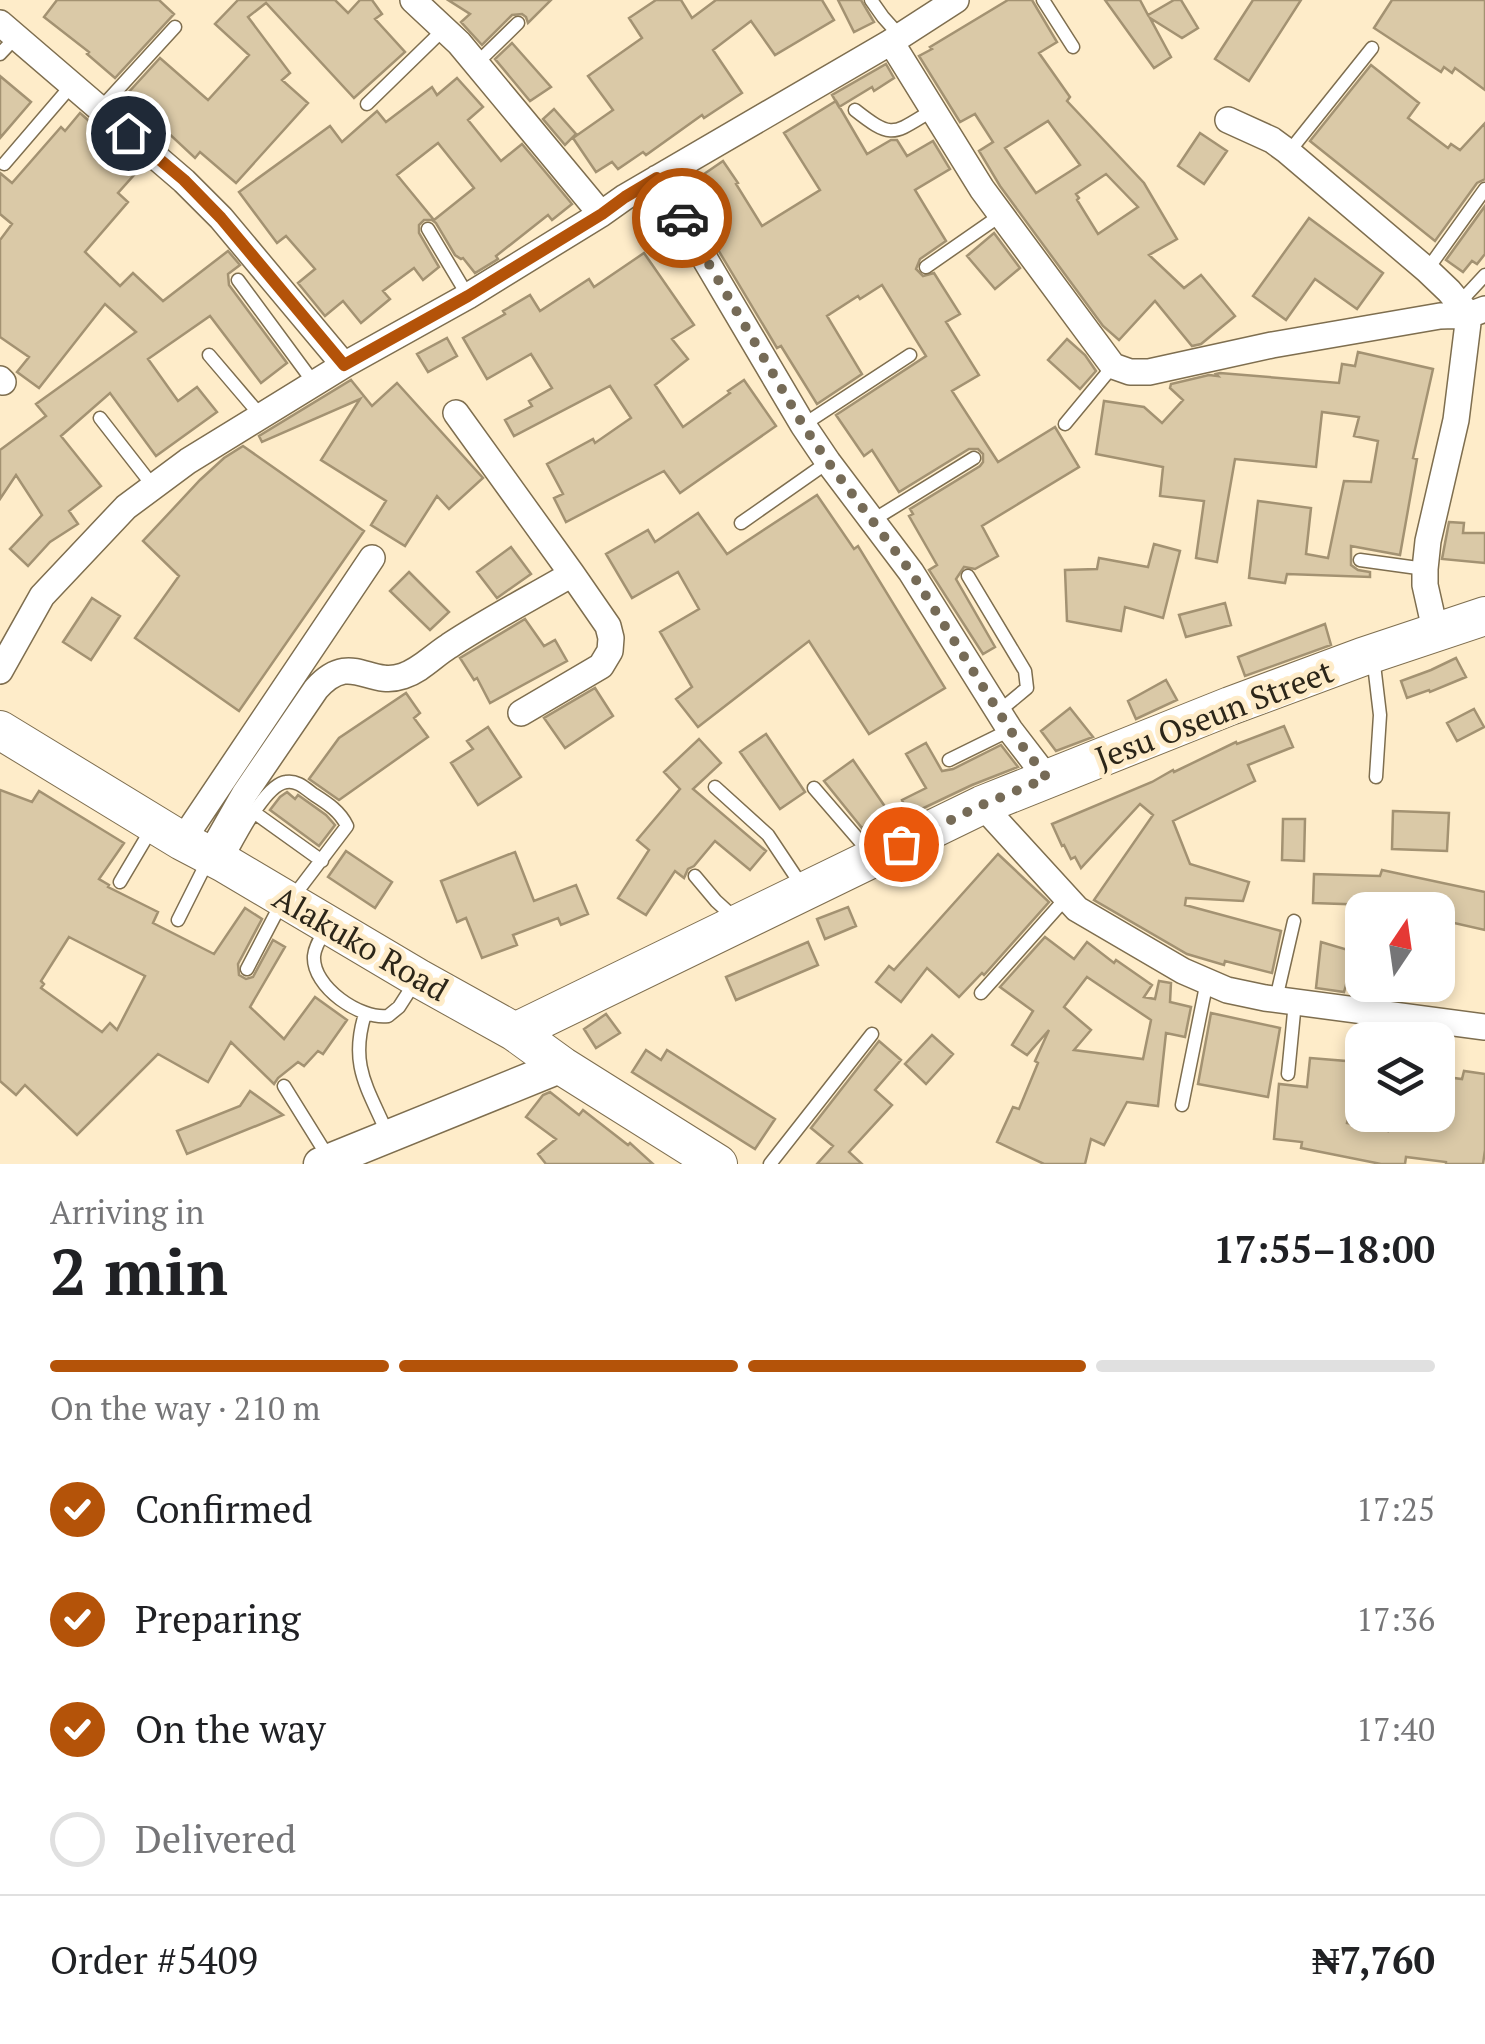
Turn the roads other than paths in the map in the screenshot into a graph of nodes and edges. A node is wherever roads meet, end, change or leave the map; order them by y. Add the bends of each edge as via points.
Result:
1 (412, 0) edge
2 (871, 0) edge
3 (956, 0) edge
4 (1043, 0) edge
5 (518, 23) dead end
6 (175, 27) dead end
7 (444, 30) junction
8 (5, 38) edge
9 (896, 39) junction
10 (1073, 47) dead end
11 (1372, 48) dead end
12 (476, 64) junction
13 (71, 86) junction
14 (367, 104) dead end
15 (99, 110) junction
16 (855, 110) dead end
17 (933, 110) junction
18 (1228, 120) dead end
19 (1286, 151) junction
20 (4, 164) dead end
21 (657, 178) junction
22 (1485, 188) edge
23 (602, 214) junction
24 (1000, 215) junction
25 (428, 230) dead end
26 (926, 268) dead end
27 (1427, 270) junction
28 (1485, 275) edge
29 (238, 280) dead end
30 (468, 296) junction
31 (1471, 309) edge
32 (208, 355) dead end
33 (910, 355) dead end
34 (344, 365) junction
35 (1112, 366) junction
36 (314, 384) junction
37 (456, 413) dead end
38 (261, 416) junction
39 (100, 418) dead end
40 (1065, 424) dead end
41 (803, 425) junction
42 (974, 458) dead end
43 (828, 462) junction
44 (154, 486) junction
45 (870, 516) junction
46 (741, 524) dead end
47 (372, 558) dead end
48 (1360, 560) dead end
49 (1425, 569) junction
50 (572, 574) junction
51 (968, 576) dead end
52 (1485, 616) edge
53 (1436, 634) junction
54 (1373, 654) junction
55 (0, 671) edge
56 (521, 713) dead end
57 (1004, 721) junction
58 (0, 730) edge
59 (949, 760) dead end
60 (1376, 777) dead end
61 (1047, 778) junction
62 (716, 787) dead end
63 (814, 788) dead end
64 (982, 805) junction
65 (255, 813) junction
66 (193, 846) junction
67 (874, 858) junction
68 (322, 860) junction
69 (695, 876) dead end
70 (120, 882) dead end
71 (805, 890) junction
72 (1066, 898) junction
73 (287, 900) junction
74 (178, 920) dead end
75 (1294, 920) dead end
76 (740, 922) junction
77 (328, 925) junction
78 (247, 969) dead end
79 (418, 978) junction
80 (1207, 982) junction
81 (981, 993) dead end
82 (1286, 1001) junction
83 (365, 1014) junction
84 (1485, 1026) edge
85 (516, 1032) junction
86 (872, 1034) dead end
87 (562, 1066) junction
88 (1288, 1074) dead end
89 (284, 1086) dead end
90 (1182, 1105) dead end
91 (374, 1146) junction
92 (698, 1159) edge
93 (325, 1162) edge
94 (770, 1164) edge

1 - 7 street
2 - 9 lane
3 - 9 street
4 - 10 lane
5 - 12 lane
6 - 15 lane
7 - 12 street
7 - 14 lane
8 - 13 street
9 - 17 street
9 - 21 street
11 - 19 lane
12 - 23 street
13 - 15 street
13 - 20 lane
15 - 34 street via 221,218
16 - 17 lane via 886,132
17 - 24 street
18 - 19 street
19 - 27 street
21 - 23 street
21 - 41 street
22 - 27 lane
23 - 30 street
24 - 26 lane
24 - 35 street
25 - 30 lane
27 - 31 street
28 - 31 lane
29 - 36 lane
30 - 34 street
31 - 35 street via 1149,372
31 - 49 street
32 - 38 lane
33 - 41 lane
34 - 36 street
35 - 40 lane
36 - 38 street
37 - 50 street
38 - 44 street
39 - 44 lane
41 - 43 street
42 - 45 lane
43 - 45 street
43 - 46 lane
44 - 55 street via 42,596
45 - 57 street
47 - 66 street
48 - 49 lane
49 - 53 street
50 - 56 street via 608,626 610,651 601,666
50 - 66 street via 418,670 391,678 346,670 329,675 245,792
51 - 57 lane via 1028,682
52 - 53 main road, Jesu Oseun Street
53 - 54 main road, Jesu Oseun Street
54 - 60 lane via 1380,715
54 - 61 main road, Jesu Oseun Street
57 - 59 lane
57 - 61 street
58 - 66 main road, Alakuko Road
61 - 64 main road, Jesu Oseun Street
62 - 71 lane via 768,835
63 - 67 lane
64 - 67 main road, Jesu Oseun Street
64 - 72 street
65 - 66 lane
65 - 68 lane
65 - 68 lane via 275,785 298,783 335,809 346,826
66 - 70 lane
66 - 73 main road, Alakuko Road
66 - 74 lane
67 - 71 main road, Jesu Oseun Street
68 - 73 lane
69 - 76 lane
71 - 76 main road, Jesu Oseun Street
72 - 80 street
72 - 81 lane
73 - 77 main road, Alakuko Road
73 - 78 lane
75 - 82 lane
76 - 85 main road, Jesu Oseun Street
77 - 79 main road, Alakuko Road
77 - 83 lane via 314,954 321,981
79 - 83 lane via 388,1016
79 - 85 main road, Alakuko Road
80 - 82 street
80 - 90 lane
82 - 84 street
82 - 88 lane
83 - 91 lane via 357,1046
85 - 87 main road, Alakuko Road
86 - 94 lane
87 - 91 street
87 - 92 main road, Alakuko Road
89 - 93 lane
91 - 93 street

